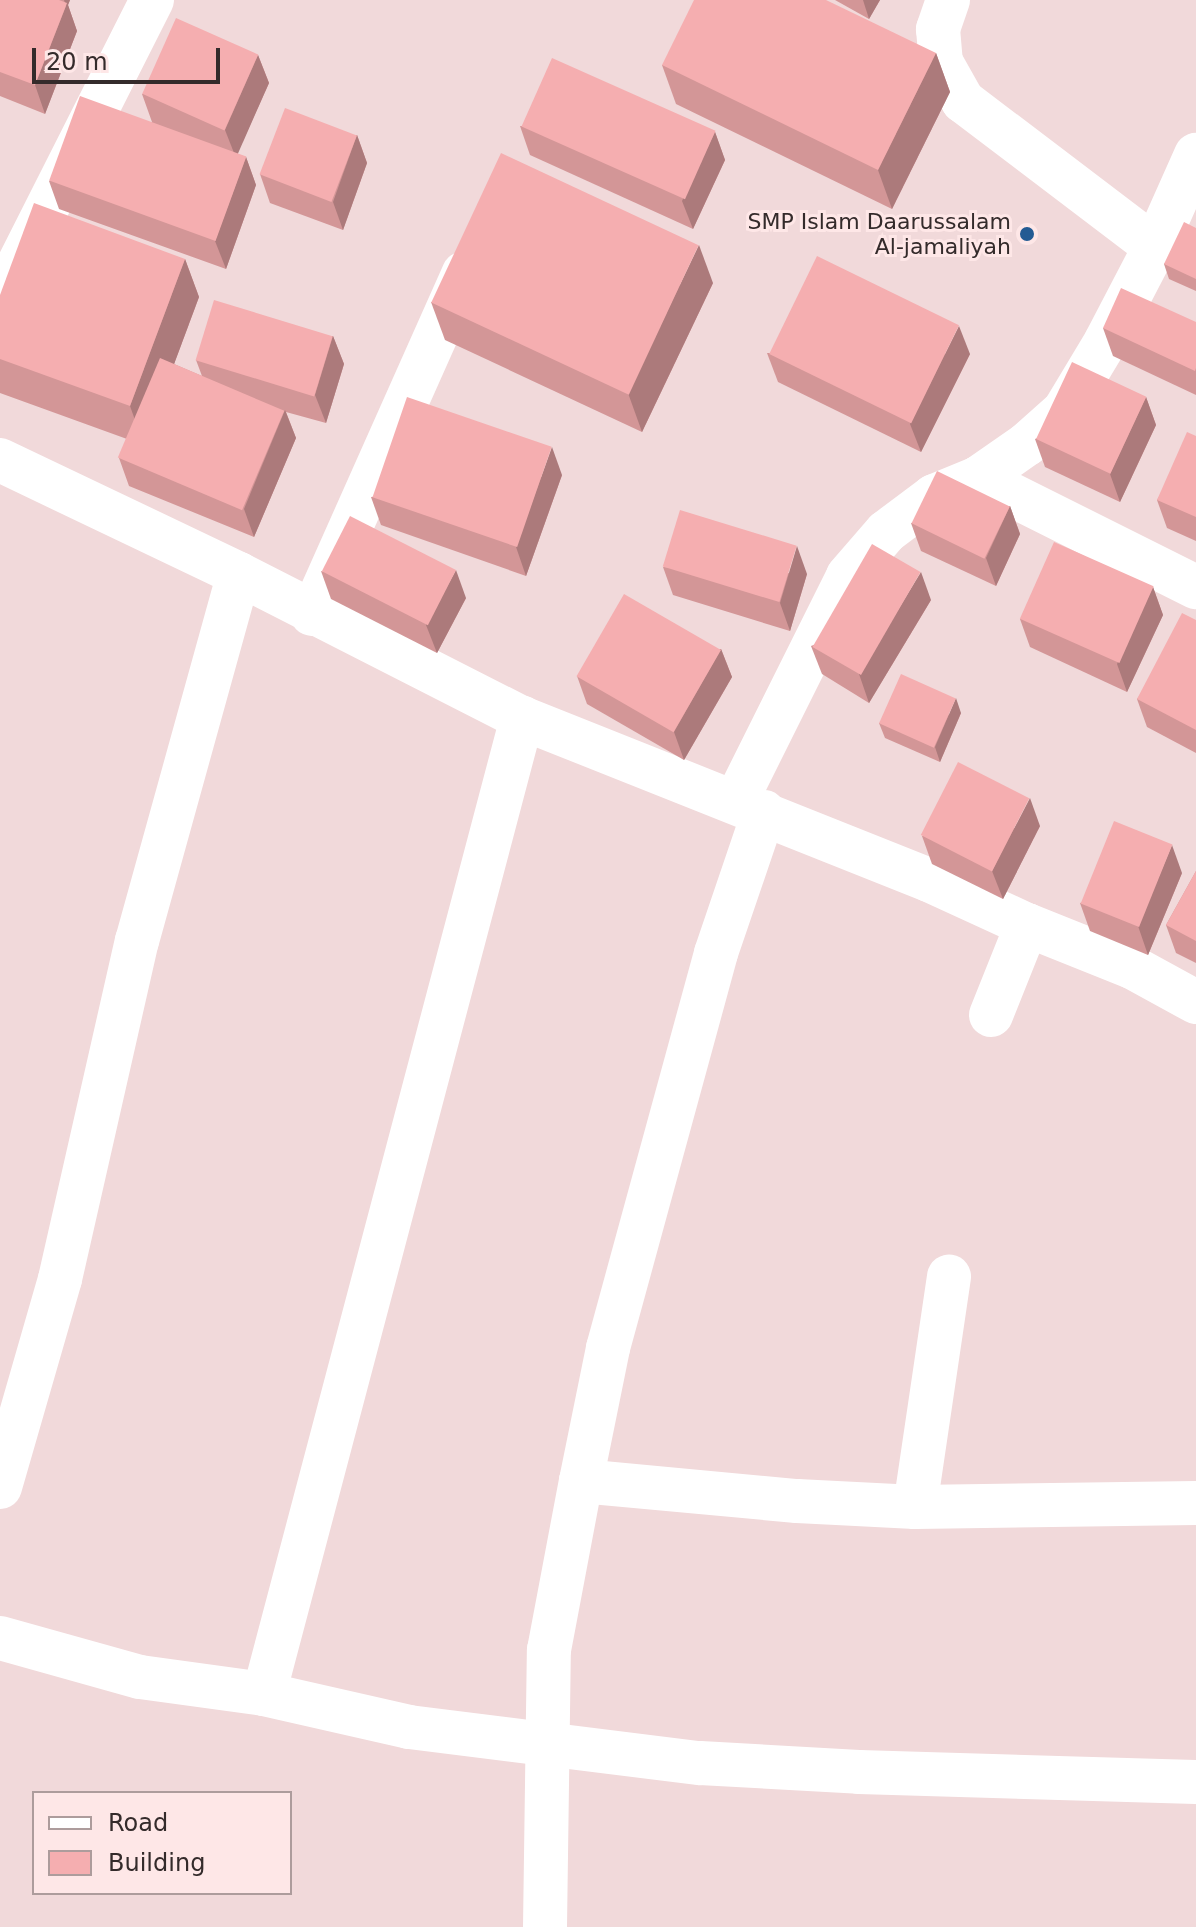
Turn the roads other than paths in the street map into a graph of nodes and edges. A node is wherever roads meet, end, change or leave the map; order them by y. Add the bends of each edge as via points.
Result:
1 (152, 0) edge
2 (948, 0) edge
3 (1196, 155) edge
4 (479, 240) edge
5 (1155, 247) junction
6 (0, 301) edge
7 (0, 460) edge
8 (978, 478) junction
9 (239, 574) junction
10 (1196, 587) edge
11 (312, 614) junction
12 (522, 718) junction
13 (750, 806) junction
14 (1027, 925) junction
15 (1196, 1002) edge
16 (991, 1015) dead end
17 (949, 1276) dead end
18 (581, 1481) junction
19 (0, 1487) edge
20 (1196, 1503) edge
21 (915, 1507) junction
22 (0, 1638) edge
23 (264, 1694) junction
24 (546, 1743) junction
25 (1196, 1782) edge
26 (545, 1927) edge

1 - 6 street
2 - 5 street via 938,29 941,62 963,101
3 - 5 street
4 - 11 street
5 - 8 street via 1064,411
7 - 9 street
8 - 10 street
8 - 13 street via 922,505 886,532 848,576
9 - 11 street
9 - 19 street via 137,941 60,1279
11 - 12 street
12 - 13 street
12 - 23 street
13 - 14 street
13 - 18 street via 716,953 608,1348
14 - 15 street via 1132,967
14 - 16 street
17 - 21 street
18 - 21 street
18 - 24 street via 549,1650
20 - 21 street
22 - 23 street via 140,1677
23 - 24 street via 409,1727
24 - 25 street via 700,1763
24 - 26 street

